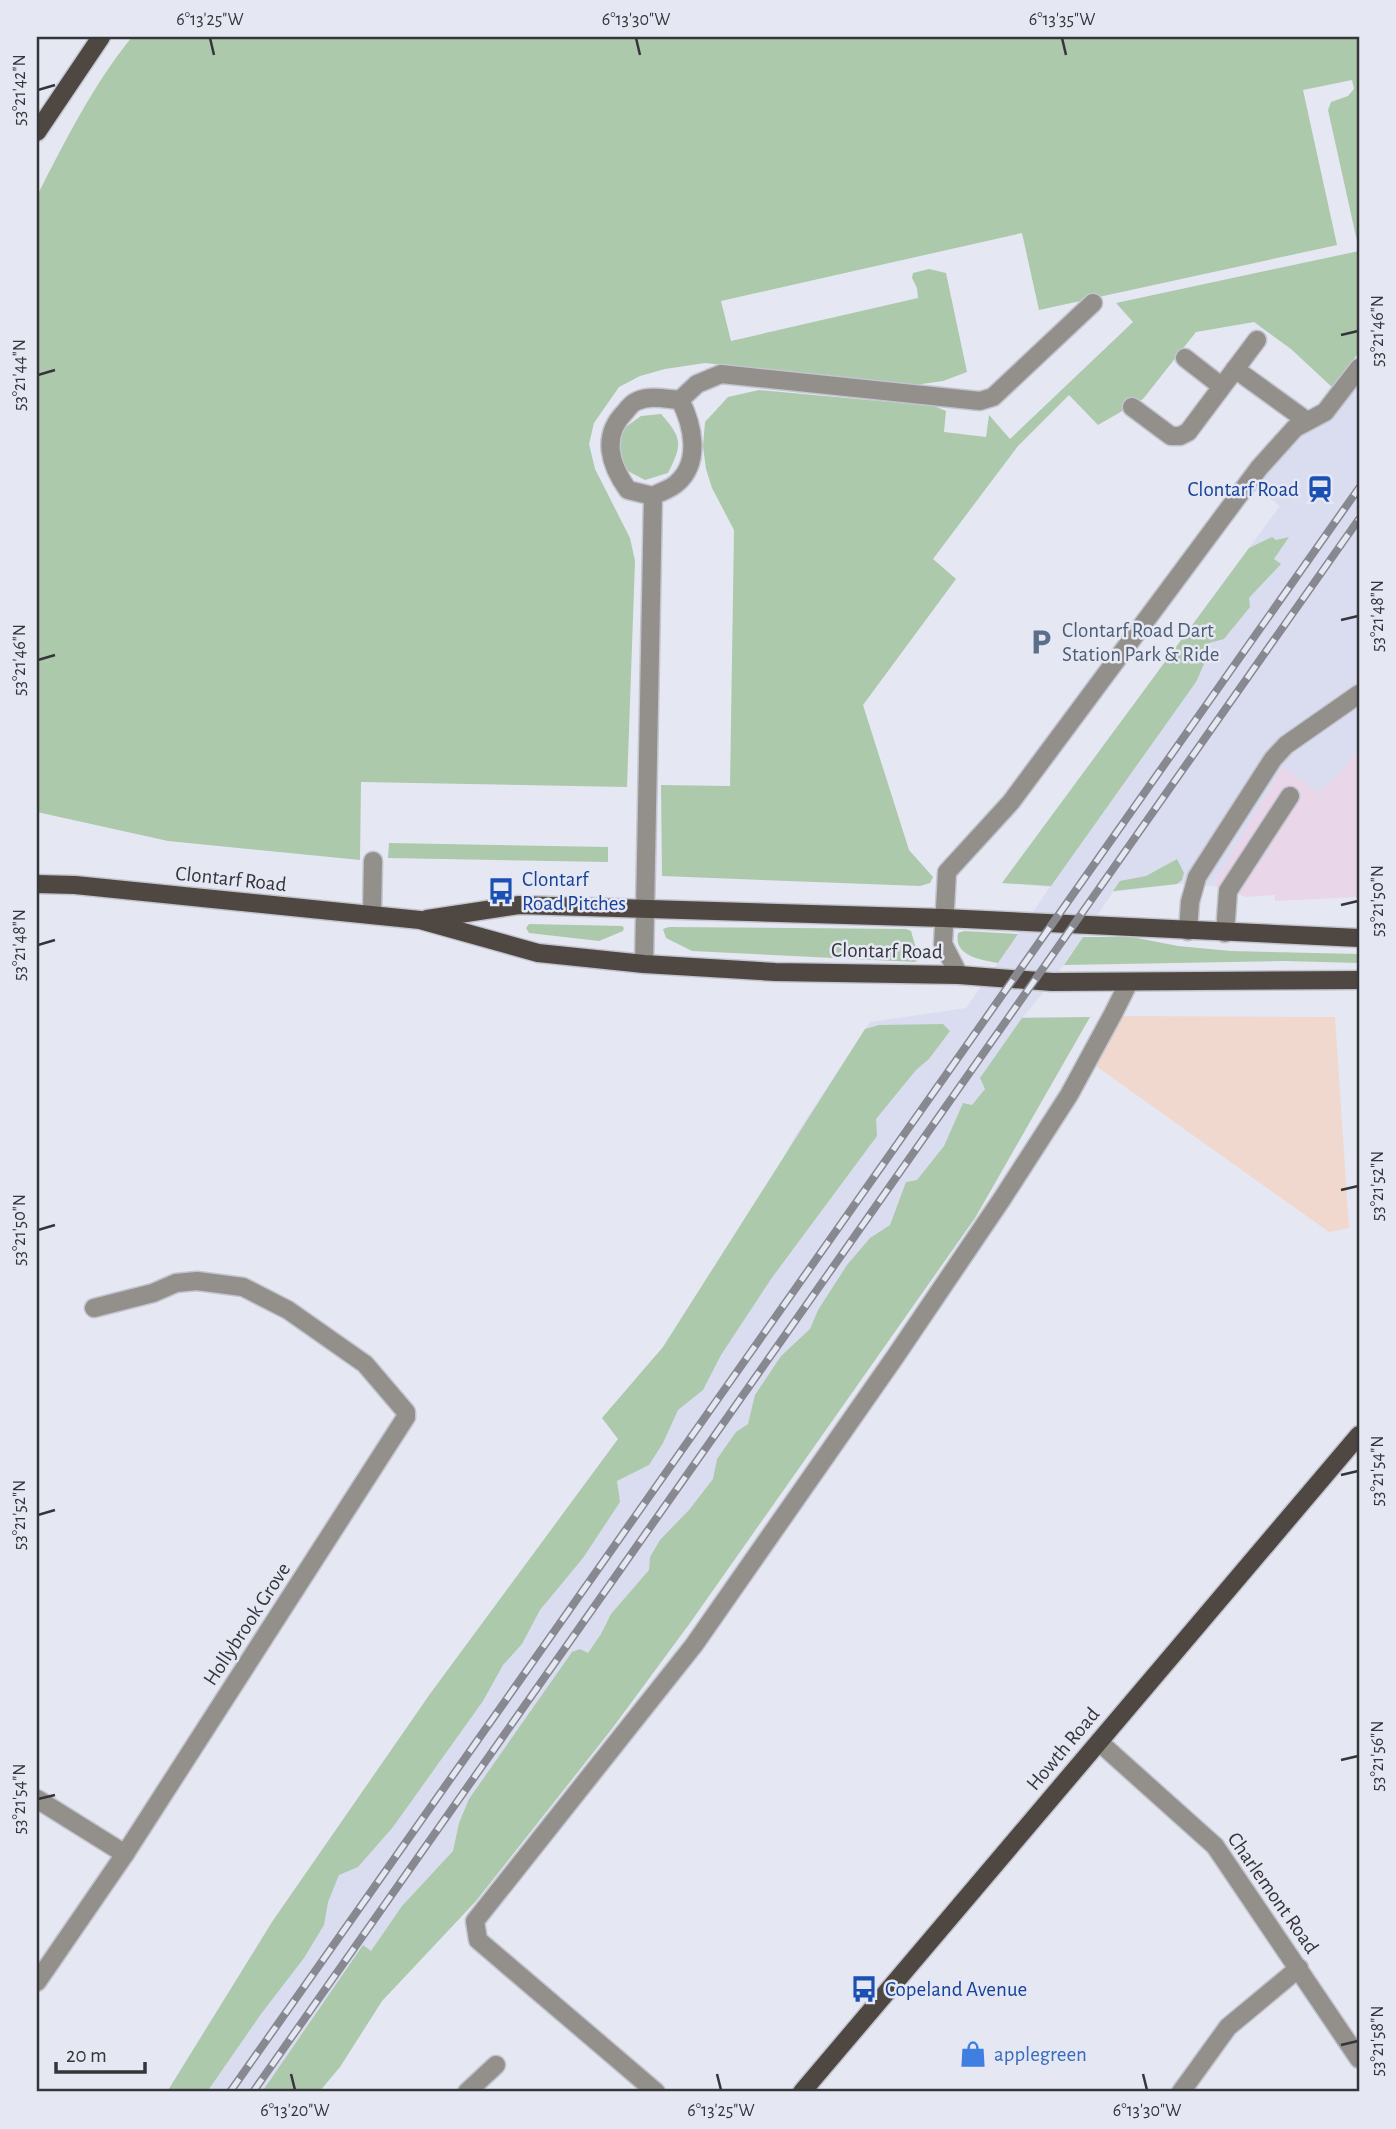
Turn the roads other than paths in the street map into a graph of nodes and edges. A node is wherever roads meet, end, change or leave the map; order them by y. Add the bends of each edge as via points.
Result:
1 (101, 37) edge
2 (37, 132) edge
3 (1093, 303) dead end
4 (1257, 340) dead end
5 (1185, 358) dead end
6 (1359, 368) edge
7 (1235, 369) junction
8 (1221, 386) junction
9 (680, 400) junction
10 (1132, 407) dead end
11 (1307, 421) junction
12 (653, 496) junction
13 (1359, 694) edge
14 (1290, 796) dead end
15 (373, 861) dead end
16 (37, 884) edge
17 (646, 908) junction
18 (372, 914) junction
19 (944, 918) junction
20 (420, 920) junction
21 (1188, 931) junction
22 (1225, 933) junction
23 (1359, 938) edge
24 (644, 964) junction
25 (959, 975) junction
26 (1359, 980) edge
27 (1129, 982) junction
28 (94, 1308) dead end
29 (1359, 1435) edge
30 (1099, 1742) junction
31 (37, 1799) edge
32 (125, 1854) junction
33 (1299, 1968) junction
34 (37, 1982) edge
35 (1359, 2059) edge
36 (496, 2065) dead end
37 (467, 2092) edge
38 (656, 2092) edge
39 (802, 2092) edge
40 (1181, 2092) edge

1 - 2 main road
3 - 9 street via 993,397 980,401 721,374 697,384
4 - 7 street
5 - 8 street
6 - 11 street via 1325,412
7 - 8 street
7 - 11 street
8 - 10 street via 1188,432 1180,436 1171,436
9 - 12 street via 694,440 688,467 677,483
9 - 12 street via 652,397 635,401 614,423 610,450 617,474 628,490
11 - 19 street via 1259,468 1010,802 947,872
12 - 17 street
13 - 21 street via 1273,759 1197,877
14 - 22 street via 1228,891
15 - 18 street
16 - 18 main road, Clontarf Road
17 - 19 main road, Clontarf Road
17 - 20 main road, Clontarf Road via 519,905
17 - 24 street
18 - 20 main road, Clontarf Road
19 - 21 main road, Clontarf Road
19 - 25 street via 943,944
20 - 24 main road, Clontarf Road via 538,953
21 - 22 main road, Clontarf Road
22 - 23 main road, Clontarf Road
24 - 25 main road, Clontarf Road
25 - 27 main road, Clontarf Road
26 - 27 main road, Clontarf Road
27 - 38 street via 1069,1095 895,1357 694,1645 475,1922 478,1940
28 - 32 street, Hollybrook Grove via 176,1283 243,1287 288,1310 365,1364 406,1412
29 - 30 main road, Howth Road
30 - 33 street, Charlemont Road via 1215,1846
30 - 39 main road, Howth Road
31 - 32 street
32 - 34 street, Hollybrook Grove
33 - 35 street, Charlemont Road
33 - 40 street via 1228,2027
36 - 37 street

